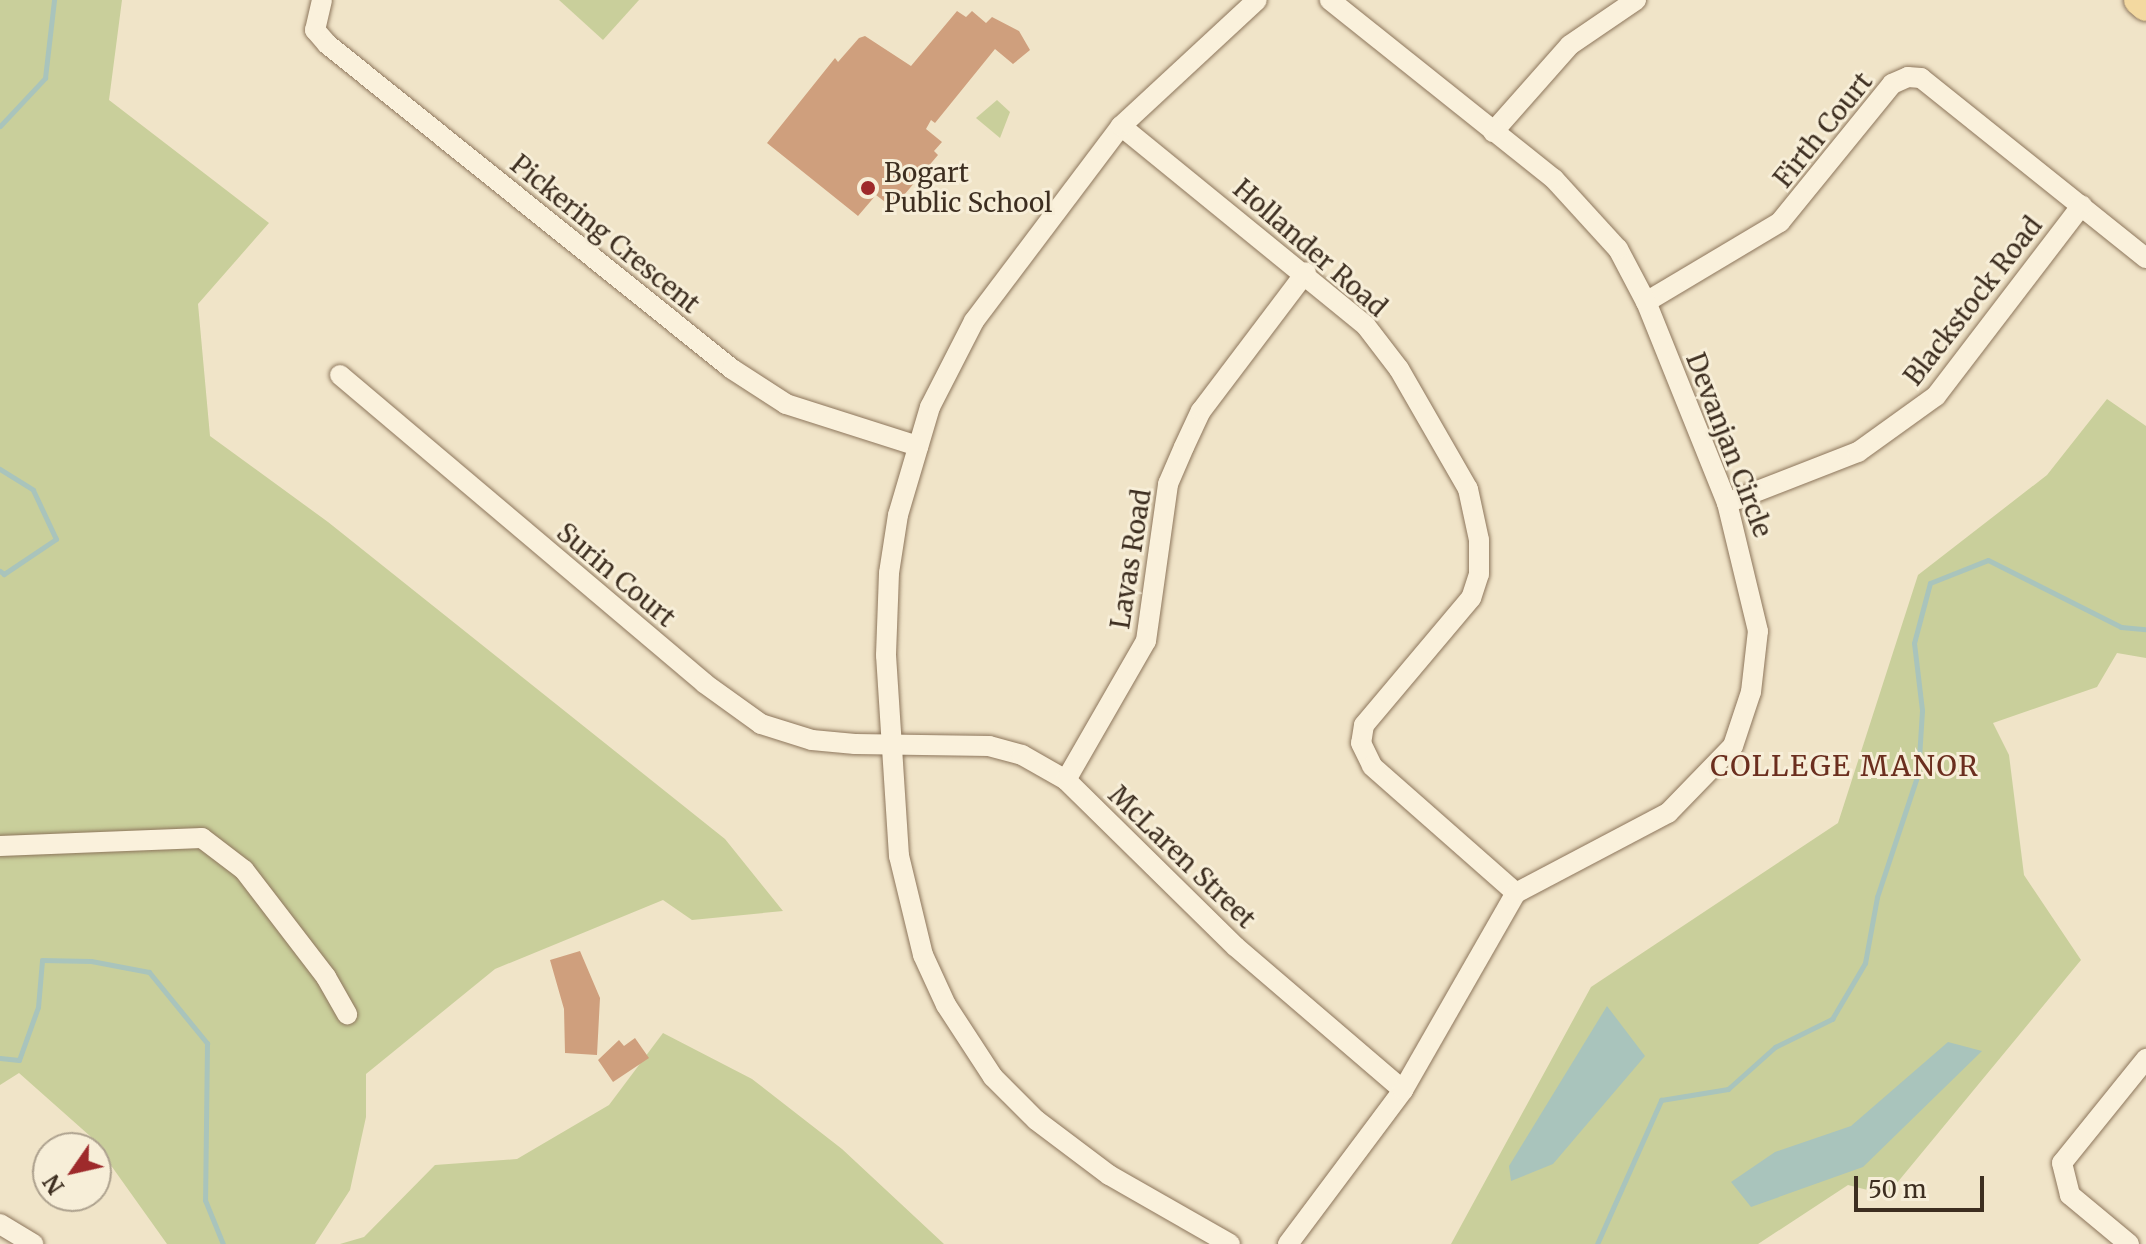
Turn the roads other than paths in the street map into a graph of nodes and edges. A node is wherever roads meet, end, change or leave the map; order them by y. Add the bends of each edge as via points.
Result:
1 (322, 0) edge
2 (1257, 0) edge
3 (1330, 0) edge
4 (1636, 0) edge
5 (2139, 0) edge
6 (2146, 6) edge
7 (1121, 126) junction
8 (1493, 132) junction
9 (2082, 205) junction
10 (2146, 258) edge
11 (1306, 272) junction
12 (1646, 302) junction
13 (340, 375) dead end
14 (918, 446) junction
15 (1727, 503) junction
16 (891, 748) junction
17 (1066, 780) junction
18 (0, 846) edge
19 (1516, 893) junction
20 (347, 1014) dead end
21 (2146, 1059) edge
22 (1403, 1090) junction
23 (0, 1224) edge
24 (33, 1244) edge
25 (1230, 1244) edge
26 (1288, 1244) edge
27 (2129, 1244) edge

1 - 14 street, Pickering Crescent via 315,30 327,44 732,369 786,404
2 - 7 street
3 - 8 street, Devanjan Circle
4 - 8 street via 1570,45
5 - 6 main road
7 - 11 street, Hollander Road
7 - 14 street via 974,321 930,407
8 - 12 street, Devanjan Circle via 1595,218
9 - 10 street, Firth Court
9 - 12 street, Firth Court via 1921,78 1908,77 1892,84 1780,222
9 - 15 street, Blackstock Road via 1936,396 1858,452
11 - 17 street, Lavas Road via 1201,411 1168,484 1146,641
11 - 19 street, Hollander Road via 1366,326 1399,369 1468,489 1479,540 1479,574 1471,598 1364,725 1361,743 1372,766
12 - 15 street, Devanjan Circle
13 - 16 street, Surin Court via 736,709 761,724 812,740
14 - 16 street via 898,515 889,573
15 - 19 street, Devanjan Circle via 1758,631 1751,692 1733,746 1668,813
16 - 17 street, McLaren Street via 989,746 1022,755
16 - 25 street via 899,856 923,955 946,1005 993,1077 1036,1120 1109,1175
17 - 22 street, McLaren Street via 1236,947
18 - 20 street via 202,838 244,870 326,977
19 - 22 street
21 - 27 street via 2062,1163 2070,1195
22 - 26 street
23 - 24 street

